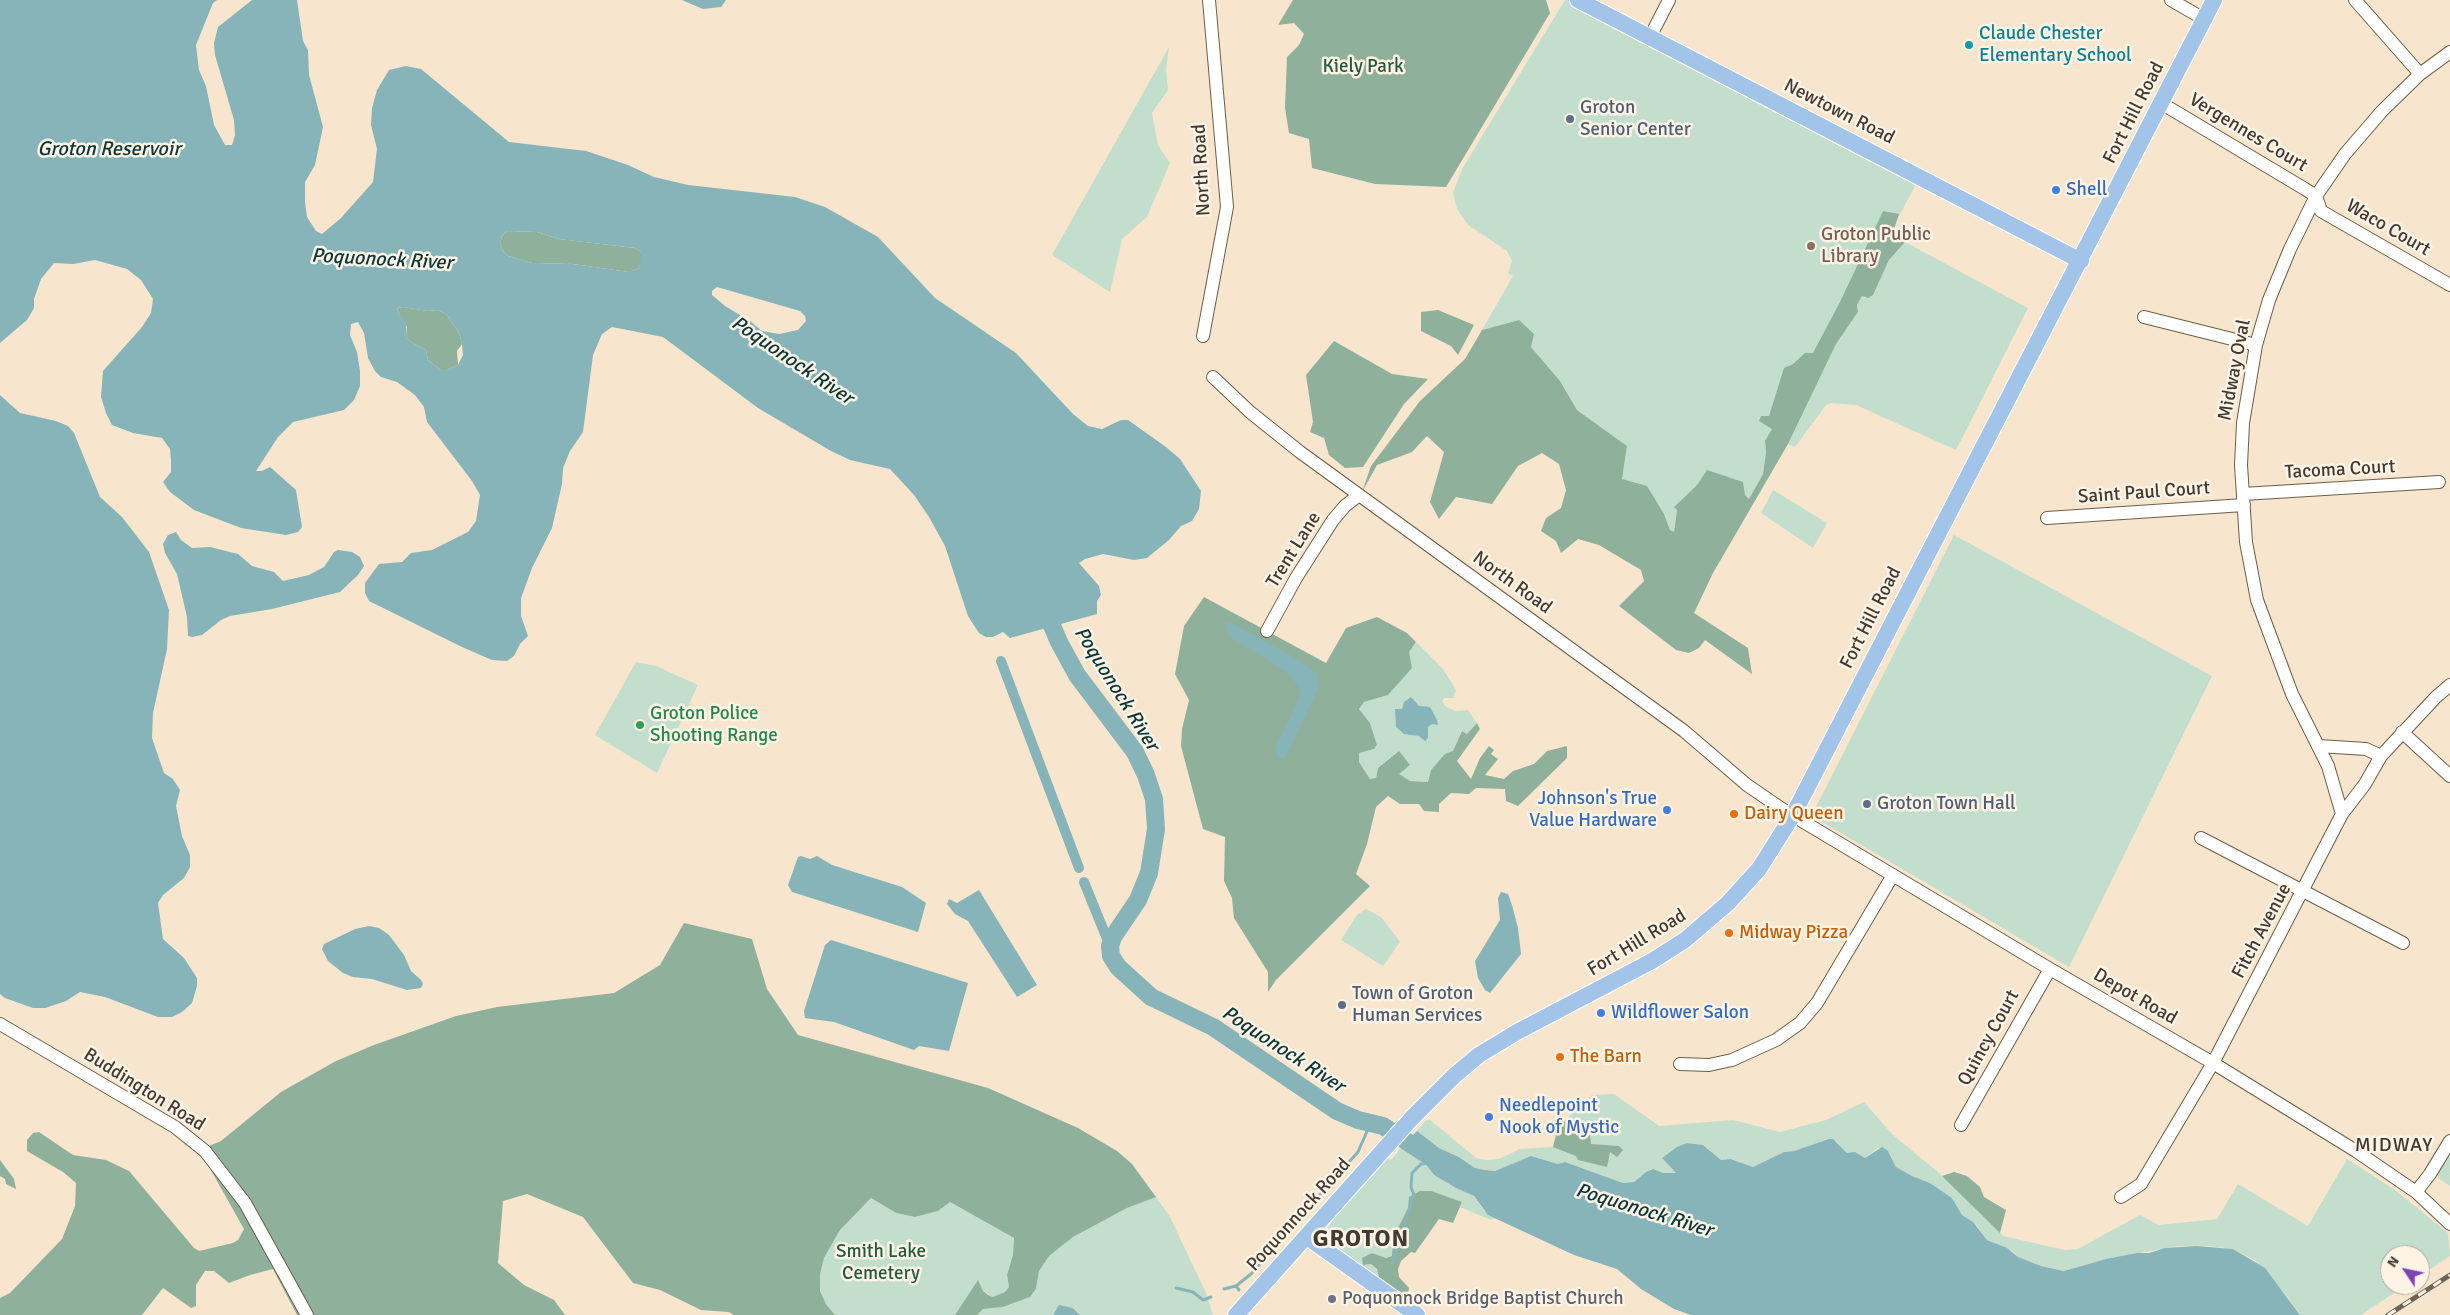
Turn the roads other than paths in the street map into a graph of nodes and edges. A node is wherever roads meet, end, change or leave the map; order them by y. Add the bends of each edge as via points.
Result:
1 (1209, 0) edge
2 (1578, 0) edge
3 (1668, 0) edge
4 (2171, 0) edge
5 (2214, 0) edge
6 (2355, 0) edge
7 (2204, 19) junction
8 (1650, 37) junction
9 (2450, 52) edge
10 (2420, 74) junction
11 (2161, 103) junction
12 (2316, 196) junction
13 (2081, 260) junction
14 (2450, 285) edge
15 (2144, 318) dead end
16 (1203, 336) dead end
17 (2256, 345) junction
18 (1213, 377) dead end
19 (2439, 482) dead end
20 (1359, 495) junction
21 (2244, 500) junction
22 (2047, 518) dead end
23 (1267, 631) dead end
24 (2450, 685) edge
25 (2402, 732) junction
26 (2320, 746) junction
27 (2381, 756) junction
28 (2450, 776) edge
29 (2342, 814) junction
30 (1793, 815) junction
31 (2201, 838) dead end
32 (1893, 875) junction
33 (2304, 891) junction
34 (2403, 942) dead end
35 (2050, 969) junction
36 (0, 1024) edge
37 (2214, 1063) junction
38 (1680, 1064) dead end
39 (1961, 1125) dead end
40 (1391, 1141) joint
41 (2450, 1141) edge
42 (2416, 1192) junction
43 (2121, 1197) dead end
44 (2450, 1224) edge
45 (1307, 1237) junction
46 (306, 1315) edge
47 (1236, 1315) edge
48 (1417, 1315) edge

1 - 16 street, North Road via 1227,207
2 - 8 main road, Newtown Road
3 - 8 street
4 - 7 street
5 - 7 main road, Fort Hill Road
6 - 10 street
7 - 11 main road, Fort Hill Road
8 - 13 main road, Newtown Road
9 - 10 street, Midway Oval
10 - 12 street, Midway Oval via 2345,154
11 - 12 street, Vergennes Court
11 - 13 main road, Fort Hill Road
12 - 14 street, Waco Court via 2321,211
12 - 17 street, Midway Oval via 2269,300
13 - 30 main road, Fort Hill Road
15 - 17 street
17 - 21 street, Midway Oval via 2243,423 2241,465
18 - 20 street, North Road via 1278,435
19 - 21 street, Tacoma Court
20 - 23 street, Trent Lane via 1334,520 1296,578
20 - 30 street, North Road via 1684,731 1747,785
21 - 22 street, Saint Paul Court
21 - 26 street, Midway Oval via 2246,542 2257,600 2292,694
24 - 25 street
25 - 27 street
25 - 28 street
26 - 27 street via 2366,749
26 - 29 street, Midway Oval
27 - 29 street
29 - 33 street, Fitch Avenue
30 - 32 street, Depot Road
30 - 40 main road, Fort Hill Road via 1755,874 1700,929 1662,955 1492,1047 1455,1075
31 - 33 street
32 - 35 street, Depot Road
32 - 38 street via 1817,1003 1800,1023 1776,1040 1732,1060 1709,1065
33 - 34 street
33 - 37 street, Fitch Avenue
35 - 37 street, Depot Road
35 - 39 street, Quincy Court
36 - 46 street, Buddington Road via 175,1126 205,1151 245,1203
37 - 42 street, Depot Road via 2365,1156
37 - 43 street, Fitch Avenue via 2141,1184
40 - 45 main road, Poquonnock Road
41 - 42 street
42 - 44 street, Depot Road
45 - 47 main road, Poquonnock Road
45 - 48 main road

